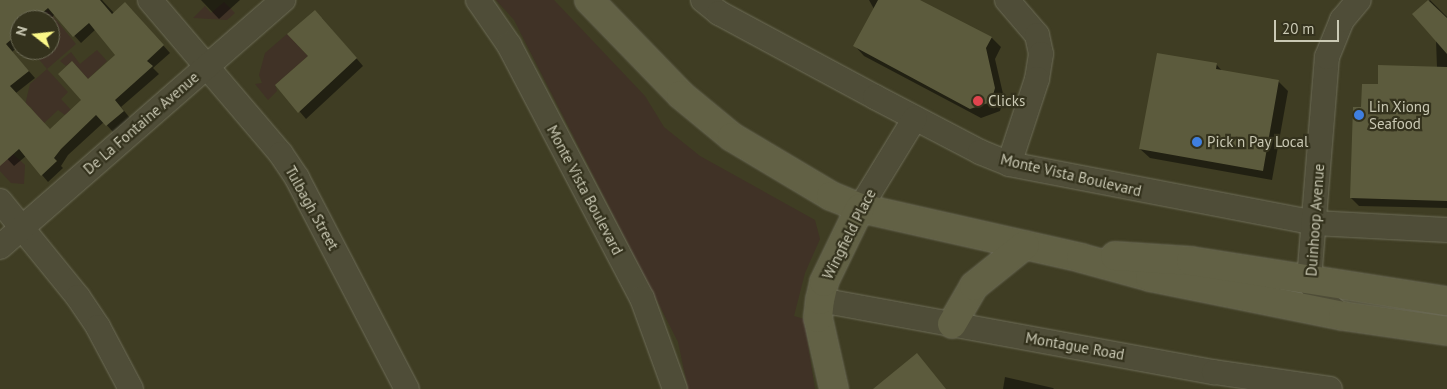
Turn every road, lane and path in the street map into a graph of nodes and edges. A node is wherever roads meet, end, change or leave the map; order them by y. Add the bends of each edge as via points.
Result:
1 (150, 0) edge
2 (283, 0) edge
3 (478, 0) edge
4 (589, 0) edge
5 (703, 0) edge
6 (1007, 0) edge
7 (1348, 4) edge
8 (208, 65) junction
9 (915, 118) junction
10 (1010, 164) junction
11 (0, 201) edge
12 (860, 208) junction
13 (1314, 224) junction
14 (22, 226) junction
15 (1447, 230) edge
16 (1024, 244) junction
17 (0, 247) edge
18 (1081, 258) junction
19 (1309, 280) junction
20 (820, 300) junction
21 (1447, 301) edge
22 (1342, 316) junction
23 (952, 324) junction
24 (1447, 331) edge
25 (130, 389) edge
26 (407, 389) edge
27 (675, 389) edge
28 (834, 389) edge
29 (1330, 389) edge

1 - 8 street, Tulbagh Street
2 - 8 street, De La Fontaine Avenue
3 - 27 street, Monte Vista Boulevard via 508,45 642,298
4 - 12 main road via 681,95 732,137 831,196
5 - 9 street, Monte Vista Boulevard via 719,13
6 - 10 street via 1036,36 1041,54
7 - 13 street, Duinhoop Avenue via 1326,67
8 - 14 street, De La Fontaine Avenue
8 - 26 street, Tulbagh Street via 297,178
9 - 10 street, Monte Vista Boulevard
9 - 12 street, Wingfield Place
10 - 13 street, Monte Vista Boulevard
11 - 14 street
12 - 16 main road
12 - 20 main road, Wingfield Place via 824,282
13 - 15 street, Monte Vista Boulevard
13 - 19 street, Duinhoop Avenue
14 - 17 street, De La Fontaine Avenue
14 - 25 street via 93,320
16 - 18 main road
16 - 23 main road via 974,286
18 - 19 main road via 1154,257
18 - 22 main road via 1150,276
19 - 21 main road
19 - 22 street, Duinhoop Avenue via 1320,299
20 - 23 street, Montague Road
20 - 28 main road, Wingfield Place via 818,318
22 - 24 main road
23 - 29 street, Montague Road via 1214,372

